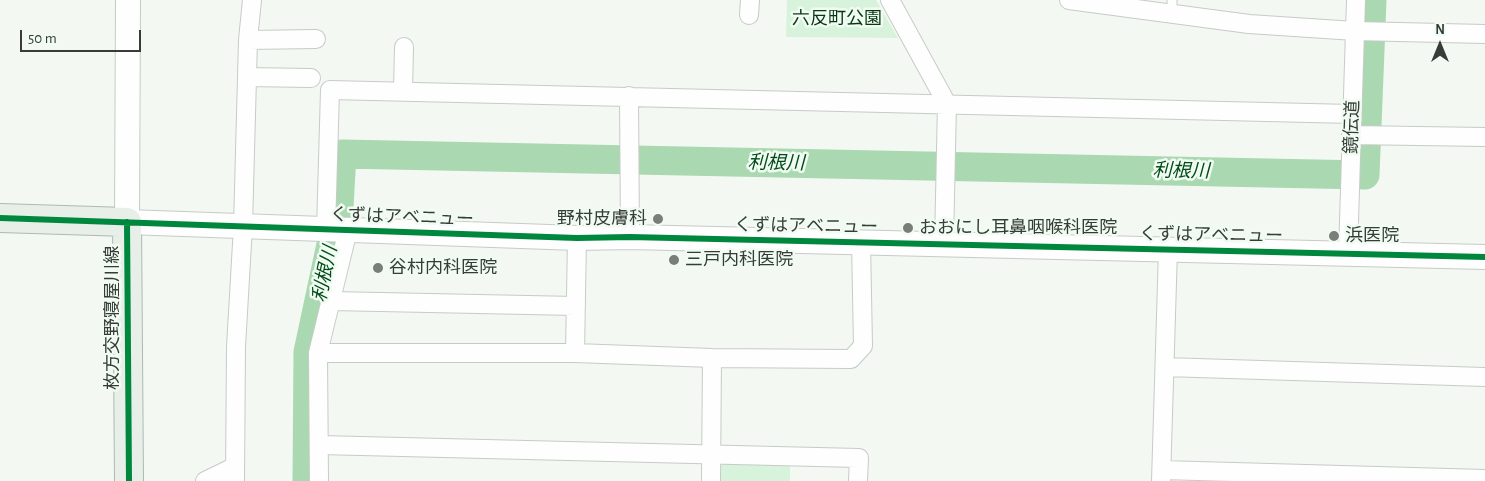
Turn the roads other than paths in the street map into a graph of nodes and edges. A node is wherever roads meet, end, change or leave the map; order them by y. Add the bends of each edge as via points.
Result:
1 (128, 0) edge
2 (252, 0) edge
3 (890, 0) edge
4 (1073, 0) edge
5 (1356, 0) edge
6 (1172, 7) edge
7 (1355, 31) junction
8 (1485, 34) edge
9 (316, 39) dead end
10 (248, 40) junction
11 (404, 47) dead end
12 (247, 77) junction
13 (311, 78) dead end
14 (403, 91) junction
15 (629, 96) junction
16 (947, 104) junction
17 (1352, 114) junction
18 (1352, 135) junction
19 (1485, 137) edge
20 (0, 218) edge
21 (127, 222) junction
22 (243, 226) junction
23 (337, 230) junction
24 (630, 237) junction
25 (577, 238) junction
26 (861, 242) junction
27 (944, 244) junction
28 (1168, 249) junction
29 (1348, 253) junction
30 (1485, 257) edge
31 (331, 301) junction
32 (576, 306) junction
33 (318, 353) junction
34 (575, 353) junction
35 (712, 358) junction
36 (1165, 367) junction
37 (1485, 377) edge
38 (319, 445) junction
39 (711, 455) junction
40 (234, 474) edge
41 (1162, 475) edge
42 (1291, 477) edge
43 (1387, 479) edge
44 (1485, 479) edge
45 (129, 481) edge
46 (205, 481) edge
47 (319, 481) edge
48 (711, 481) edge
49 (858, 481) edge

1 - 21 street
2 - 10 street
3 - 16 street
4 - 6 street
5 - 7 street, 鏡伝道
6 - 7 street via 1249,24
7 - 8 street
7 - 17 street, 鏡伝道
9 - 10 street
10 - 12 street
11 - 14 street
12 - 13 street
12 - 22 street
14 - 15 street
14 - 23 street via 330,90
15 - 16 street
15 - 24 street
16 - 17 street
16 - 27 street
17 - 18 street, 鏡伝道
18 - 19 street
18 - 29 street, 鏡伝道
20 - 21 main road, 枚方交野寝屋川線
21 - 22 street, くずはアベニュー
21 - 45 main road, 枚方交野寝屋川線
22 - 23 street, くずはアベニュー
22 - 40 street via 236,347
23 - 25 street, くずはアベニュー
23 - 31 street
24 - 25 street, くずはアベニュー
24 - 26 street, くずはアベニュー
25 - 32 street
26 - 27 street, くずはアベニュー
26 - 35 street via 863,346 851,359
27 - 28 street, くずはアベニュー
28 - 29 street, くずはアベニュー
28 - 36 street
29 - 30 street, くずはアベニュー
31 - 32 street
31 - 33 street
32 - 34 street
33 - 34 street
33 - 38 street
34 - 35 street
35 - 39 street
36 - 37 street
36 - 41 street
38 - 39 street
38 - 47 street
39 - 48 street
39 - 49 street via 859,458
40 - 46 street
41 - 42 street
42 - 43 street
43 - 44 street

